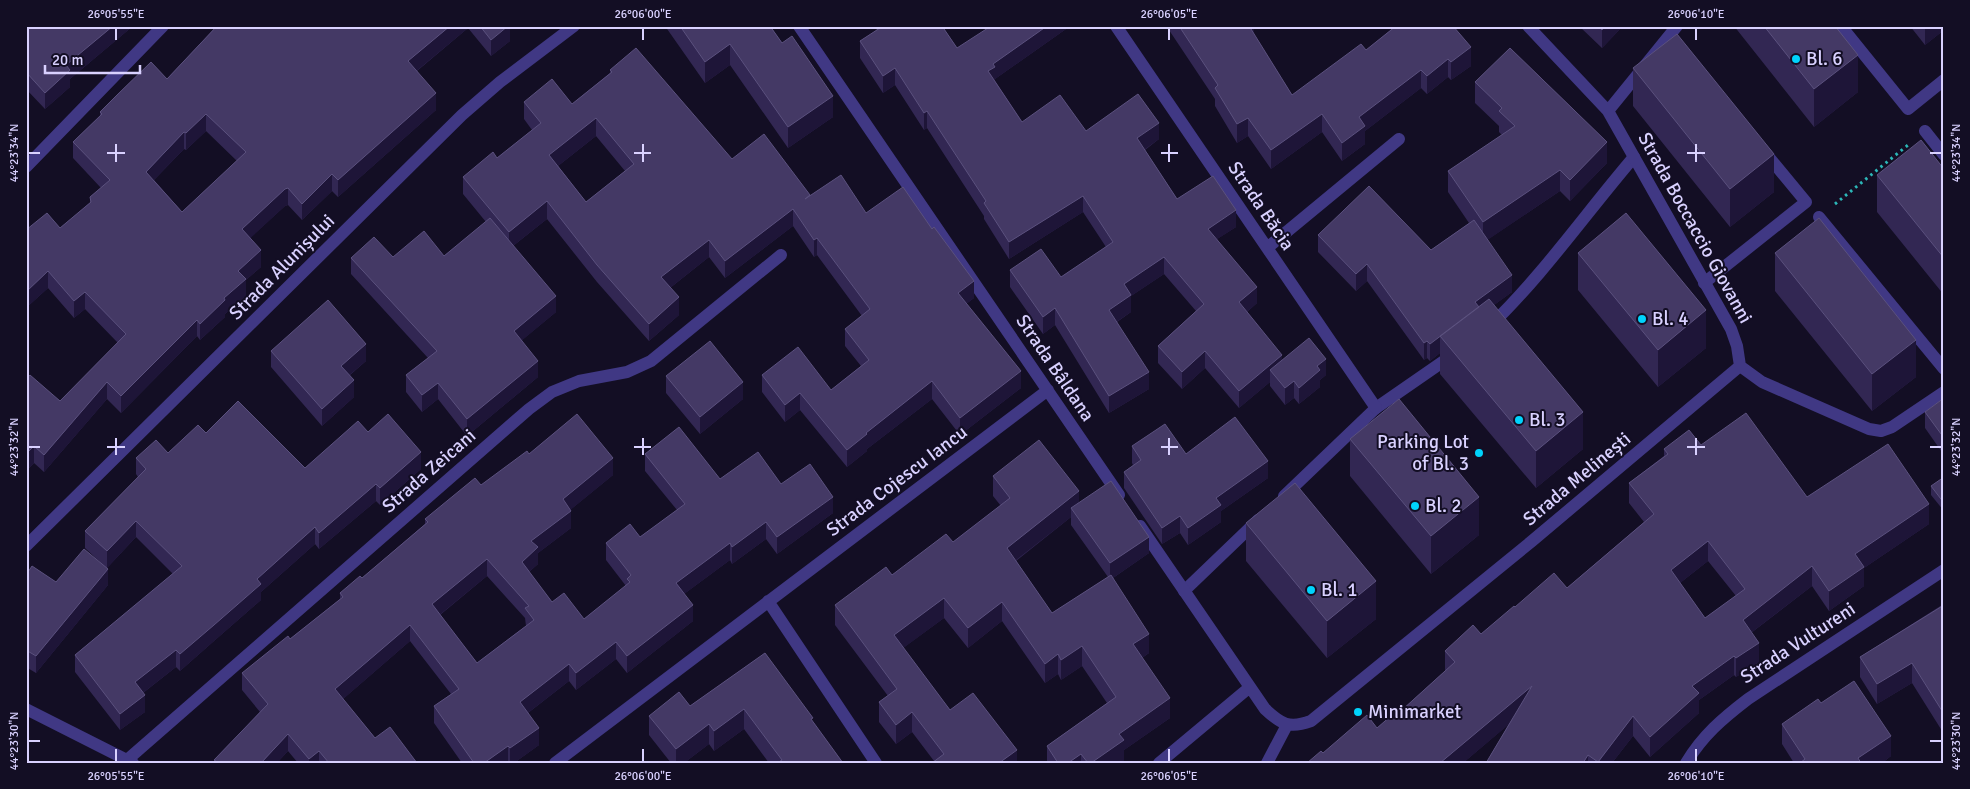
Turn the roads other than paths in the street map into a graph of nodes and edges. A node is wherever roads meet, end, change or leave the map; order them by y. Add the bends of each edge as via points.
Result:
1 (163, 26) edge
2 (574, 26) edge
3 (799, 26) edge
4 (1116, 26) edge
5 (1528, 26) edge
6 (1841, 26) edge
7 (1674, 35) edge
8 (1944, 80) edge
9 (1608, 111) junction
10 (1925, 131) road end
11 (1399, 139) dead end
12 (1756, 142) edge
13 (1944, 155) edge
14 (1634, 157) junction
15 (26, 167) edge
16 (1819, 217) edge
17 (1267, 248) junction
18 (782, 255) dead end
19 (1704, 283) junction
20 (1483, 332) edge
21 (1463, 348) edge
22 (1740, 366) junction
23 (1944, 369) edge
24 (1048, 390) junction
25 (1944, 392) edge
26 (1376, 408) junction
27 (1124, 502) edge
28 (1135, 518) edge
29 (26, 546) edge
30 (1944, 570) edge
31 (1184, 591) junction
32 (768, 601) junction
33 (1250, 688) junction
34 (26, 709) edge
35 (1287, 725) junction
36 (130, 761) edge
37 (555, 763) edge
38 (876, 763) edge
39 (1159, 763) edge
40 (1267, 763) edge
41 (1686, 763) edge

1 - 15 street
2 - 29 street, Strada Alunișului via 462,115
3 - 24 street, Strada Bâldana
4 - 17 street, Strada Băcia
5 - 9 street, Strada Boccaccio Giovanni
6 - 8 street via 1908,109
7 - 9 street
9 - 14 street, Strada Boccaccio Giovanni
10 - 13 street
11 - 17 street
12 - 19 street via 1806,202
14 - 19 street, Strada Boccaccio Giovanni
14 - 20 street via 1544,270
16 - 23 street
17 - 26 street, Strada Băcia
18 - 36 street, Strada Zeicani via 651,361 628,372 578,381 552,392 529,409
19 - 22 street, Strada Boccaccio Giovanni via 1731,329
21 - 26 street
22 - 25 street via 1762,382 1869,429 1881,431
22 - 35 street, Strada Melinești via 1532,542 1311,721
24 - 27 street, Strada Bâldana
24 - 32 street, Strada Cojescu Iancu
26 - 31 street
28 - 31 street
30 - 41 street, Strada Vultureni via 1748,699 1719,721
31 - 33 street
32 - 37 street, Strada Cojescu Iancu
32 - 38 street
33 - 35 street via 1265,709
33 - 39 street
34 - 36 street
35 - 40 street

